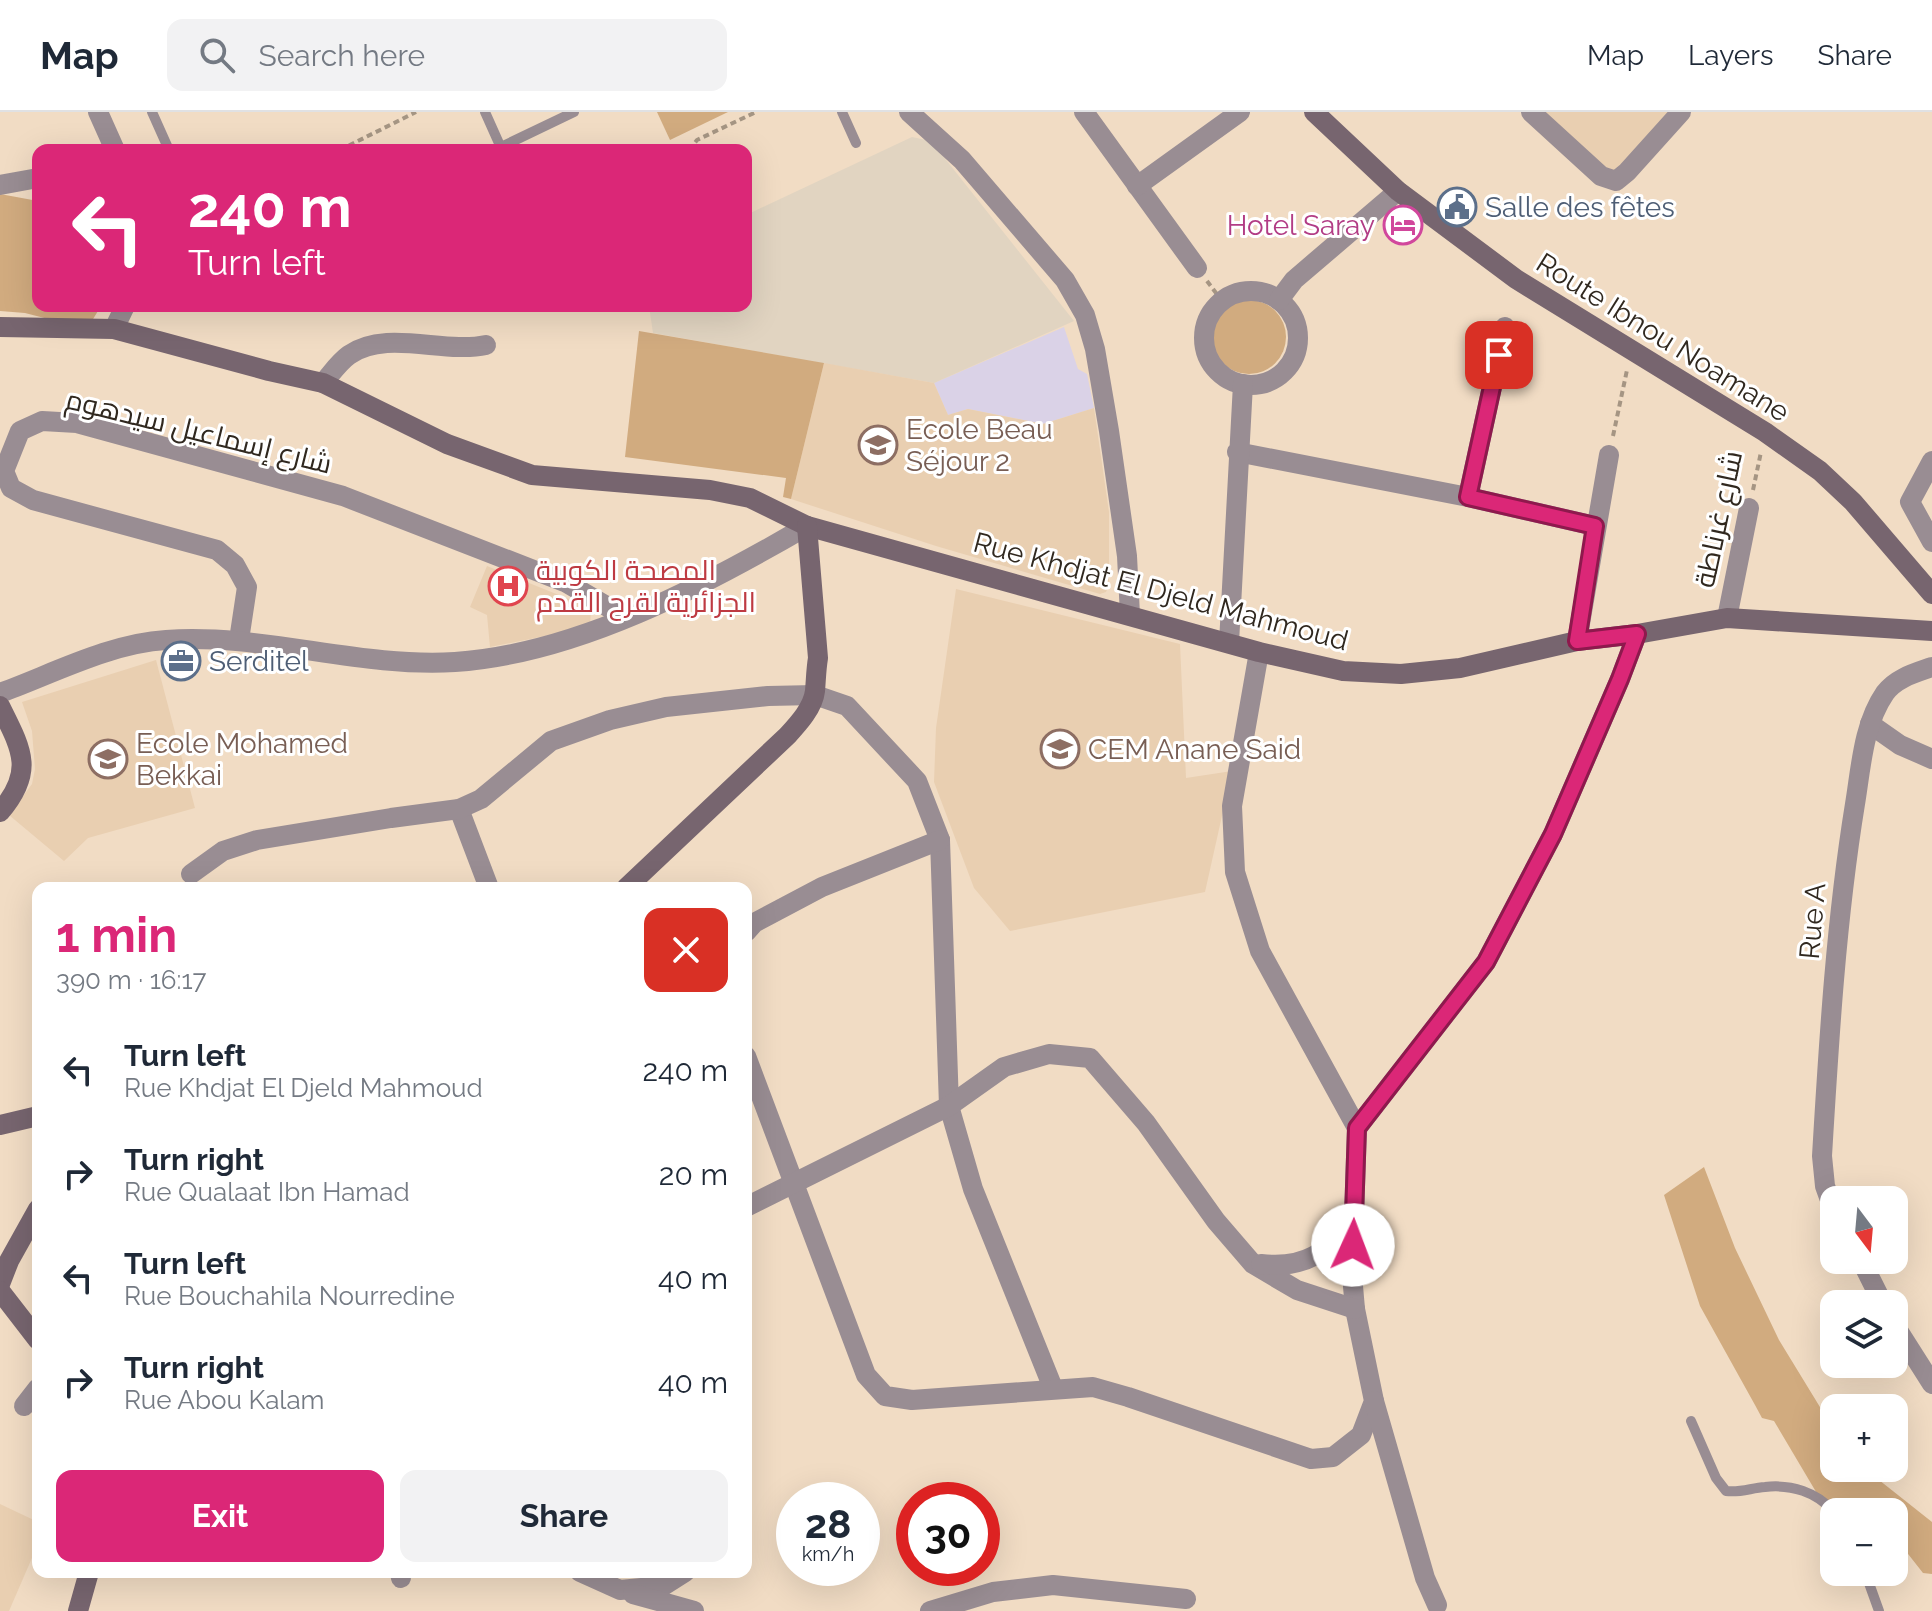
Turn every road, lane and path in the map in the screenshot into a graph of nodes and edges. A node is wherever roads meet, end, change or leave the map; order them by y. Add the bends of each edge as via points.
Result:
1 (98, 112) edge
2 (152, 112) edge
3 (416, 112) edge
4 (485, 112) edge
5 (574, 112) edge
6 (756, 112) edge
7 (842, 112) edge
8 (909, 112) edge
9 (1084, 112) edge
10 (1240, 112) edge
11 (1314, 112) edge
12 (1531, 112) edge
13 (1681, 112) edge
14 (856, 143) dead end
15 (112, 144) edge
16 (166, 144) edge
17 (352, 144) edge
18 (499, 144) edge
19 (511, 144) edge
20 (694, 144) edge
21 (32, 179) edge
22 (0, 185) edge
23 (1137, 186) junction
24 (1398, 191) junction
25 (1197, 268) dead end
26 (1279, 300) junction
27 (122, 312) edge
28 (0, 327) edge
29 (1505, 327) dead end
30 (114, 329) junction
31 (486, 345) dead end
32 (1631, 348) junction
33 (323, 383) junction
34 (1243, 384) junction
35 (1765, 432) junction
36 (1237, 452) junction
37 (1609, 455) joint
38 (1932, 461) edge
39 (1468, 497) junction
40 (1910, 502) junction
41 (1932, 505) edge
42 (1749, 508) joint
43 (807, 526) junction
44 (1595, 526) junction
45 (1932, 542) edge
46 (1932, 594) edge
47 (1130, 615) junction
48 (625, 617) junction
49 (1727, 618) junction
50 (1932, 631) edge
51 (1637, 634) junction
52 (239, 640) junction
53 (1577, 641) junction
54 (1229, 643) junction
55 (1259, 652) junction
56 (1932, 667) edge
57 (0, 693) edge
58 (815, 695) junction
59 (0, 706) edge
60 (1870, 724) junction
61 (1932, 759) edge
62 (459, 809) junction
63 (0, 812) edge
64 (940, 840) junction
65 (191, 874) dead end
66 (487, 882) edge
67 (632, 882) edge
68 (752, 925) edge
69 (752, 1071) edge
70 (949, 1106) junction
71 (32, 1117) edge
72 (0, 1125) edge
73 (1357, 1128) junction
74 (795, 1182) junction
75 (1825, 1186) edge
76 (752, 1204) edge
77 (1354, 1215) junction
78 (32, 1220) edge
79 (1253, 1264) junction
80 (0, 1284) edge
81 (0, 1291) edge
82 (1355, 1309) junction
83 (32, 1332) edge
84 (1908, 1346) edge
85 (1932, 1384) edge
86 (1053, 1388) junction
87 (32, 1396) edge
88 (1374, 1401) junction
89 (24, 1406) dead end
90 (1691, 1421) dead end
91 (1820, 1499) edge
92 (87, 1578) edge
93 (593, 1578) edge
94 (676, 1578) edge
95 (1870, 1586) edge
96 (620, 1590) junction
97 (1186, 1599) dead end
98 (1437, 1605) dead end
99 (78, 1611) edge
100 (694, 1611) edge
101 (930, 1611) edge
102 (1879, 1611) edge

1 - 15 street
2 - 16 lane
3 - 17 path
4 - 18 lane
5 - 19 lane
6 - 20 path
7 - 14 lane
8 - 47 street via 973,172 1065,280 1085,315 1109,431
9 - 23 street
10 - 23 street
11 - 24 street, Route Ibnou Noamane
12 - 13 street via 1601,176 1616,181
21 - 22 street
23 - 25 street
24 - 26 street via 1294,280
24 - 32 street, Route Ibnou Noamane via 1516,279
26 - 34 street via 1297,331 1291,362 1265,382
26 - 34 street via 1254,291 1238,293 1215,307 1207,321 1205,345 1214,368
27 - 30 street
28 - 30 street
29 - 39 street
30 - 33 street, Rue Khdjat El Djeld Mahmoud
31 - 33 street via 467,349 386,343 359,349
32 - 35 street, Route Ibnou Noamane
32 - 37 path
33 - 43 street, Rue Khdjat El Djeld Mahmoud via 447,444 532,475 710,490 750,498
34 - 36 street
35 - 42 path, شارع غرناطة
35 - 46 street, Route Ibnou Noamane via 1853,502
36 - 39 street
36 - 54 street
37 - 44 street
38 - 40 street
39 - 44 street
40 - 41 street
40 - 45 street
42 - 49 street, شارع غرناطة
43 - 47 street, Rue Khdjat El Djeld Mahmoud
43 - 48 street via 736,568
43 - 58 street via 818,642
44 - 53 street
47 - 54 street, Rue Khdjat El Djeld Mahmoud
48 - 52 street via 505,656 454,662
48 - 52 street, شارع إسماعيل سيدهوم via 567,583 343,496 77,423 42,421 20,431 4,471 11,488 33,500 217,550 235,565 247,587
49 - 50 street, Rue Khdjat El Djeld Mahmoud
49 - 51 street, Rue Khdjat El Djeld Mahmoud
51 - 53 street, Rue Khdjat El Djeld Mahmoud
51 - 73 street via 1553,834 1486,962
52 - 57 street via 128,645
53 - 55 street, Rue Khdjat El Djeld Mahmoud via 1460,668 1401,674 1343,671
54 - 55 street, Rue Khdjat El Djeld Mahmoud
55 - 73 street via 1232,806 1235,872 1260,951
56 - 60 street, Rue A via 1902,678 1886,692
58 - 62 street via 666,707 573,732 551,741 481,799
58 - 64 street via 847,706 917,781
58 - 67 street via 787,736
59 - 63 street via 23,761 14,796
60 - 61 street
60 - 75 street, Rue A via 1842,886 1823,1132
62 - 65 street via 257,840 223,851
62 - 66 street
64 - 68 street via 822,887
64 - 70 street
69 - 74 street
70 - 74 street
70 - 79 street via 1004,1067 1049,1054 1090,1058
70 - 86 street via 973,1189
71 - 72 street
73 - 77 street
74 - 76 street
74 - 86 street via 866,1375 885,1396 912,1400
77 - 79 street via 1337,1242 1312,1258 1284,1267
77 - 82 street
78 - 80 street
79 - 82 street via 1297,1290
81 - 83 street
82 - 88 street
84 - 85 street
86 - 88 street via 1093,1387 1311,1459 1333,1457 1361,1435
87 - 89 street
88 - 98 street
90 - 91 lane via 1726,1491 1767,1486 1804,1490
92 - 99 street
93 - 96 street
94 - 96 street via 663,1586
95 - 102 lane
96 - 100 street
97 - 101 street via 1053,1585 993,1592

